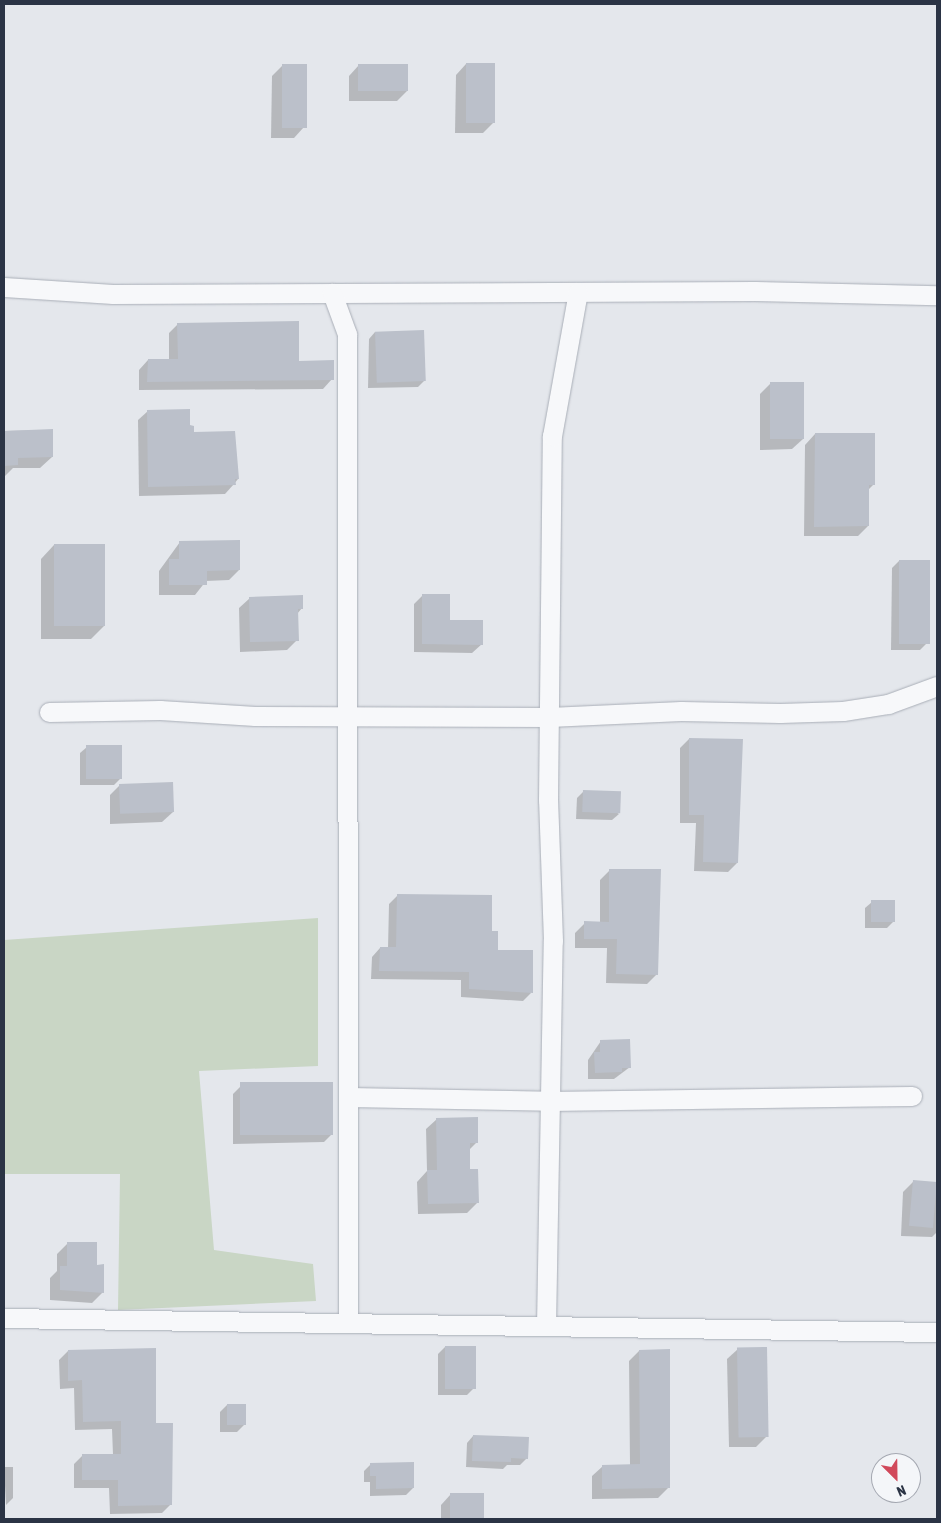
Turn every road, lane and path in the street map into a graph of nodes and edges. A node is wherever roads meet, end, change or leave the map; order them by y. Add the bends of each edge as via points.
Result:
1 (4, 288) edge
2 (578, 292) junction
3 (332, 293) junction
4 (937, 295) edge
5 (937, 686) edge
6 (49, 712) dead end
7 (350, 715) junction
8 (549, 717) junction
9 (912, 1096) dead end
10 (349, 1097) junction
11 (549, 1101) junction
12 (4, 1318) edge
13 (348, 1322) junction
14 (546, 1326) junction
15 (937, 1332) edge

1 - 3 street via 113,294
2 - 3 street
2 - 4 street
2 - 8 street via 552,436
3 - 7 street via 347,334
5 - 8 street via 888,704 842,711 681,711
6 - 7 street via 160,710 255,716
7 - 8 street
7 - 10 street via 347,810
8 - 11 street via 553,940
9 - 11 street
10 - 11 street
10 - 13 street
11 - 14 street
12 - 13 street
13 - 14 street
14 - 15 street

